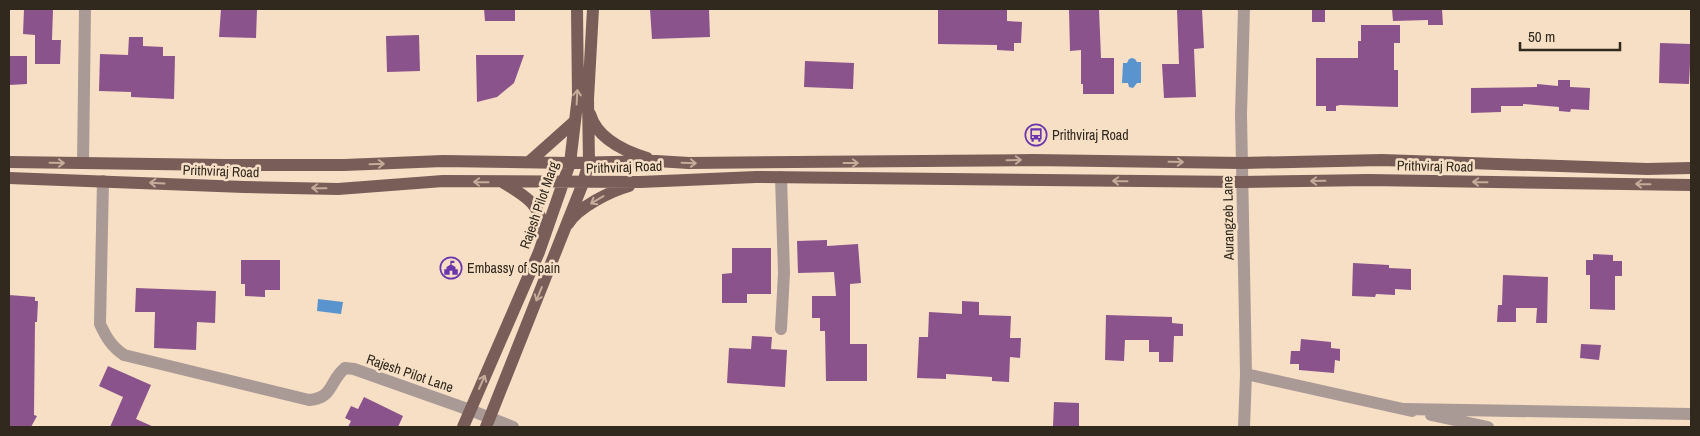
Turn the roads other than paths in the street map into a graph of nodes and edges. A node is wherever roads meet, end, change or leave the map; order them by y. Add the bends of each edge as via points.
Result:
1 (85, 9) edge
2 (577, 9) edge
3 (593, 9) edge
4 (1244, 9) edge
5 (588, 99) junction
6 (575, 121) junction
7 (656, 161) junction
8 (9, 162) edge
9 (529, 162) junction
10 (589, 162) junction
11 (83, 163) junction
12 (570, 163) junction
13 (1242, 163) junction
14 (1691, 168) edge
15 (781, 177) junction
16 (9, 178) edge
17 (103, 181) junction
18 (503, 182) junction
19 (640, 182) junction
20 (1242, 182) junction
21 (563, 183) junction
22 (582, 183) junction
23 (1691, 185) edge
24 (563, 232) junction
25 (539, 252) junction
26 (781, 329) dead end
27 (1246, 374) junction
28 (1404, 409) junction
29 (470, 410) junction
30 (1691, 414) edge
31 (488, 422) edge
32 (463, 427) edge
33 (513, 427) edge
34 (1244, 427) edge
35 (1488, 427) edge

1 - 11 street
6 -> 2 main road, Rajesh Pilot Marg via 578,96
3 - 5 main road
4 - 13 street, Aurangzeb Lane
5 - 7 main road via 593,122 602,133 623,149
5 - 10 main road
6 - 9 main road
6 - 12 main road, Rajesh Pilot Marg
7 - 10 main road, Prithviraj Road
7 -> 13 main road, Prithviraj Road via 689,164 1032,160
8 -> 11 main road, Prithviraj Road
11 -> 9 main road, Prithviraj Road via 344,165
9 - 12 main road, Prithviraj Road
10 - 12 main road, Prithviraj Road
10 - 22 main road
12 - 21 main road, Rajesh Pilot Marg
13 - 14 main road, Prithviraj Road via 1382,160
13 - 20 street, Aurangzeb Lane
15 - 19 main road, Prithviraj Road
20 -> 15 main road, Prithviraj Road
15 - 26 street via 784,272
16 - 17 main road, Prithviraj Road
18 -> 17 main road, Prithviraj Road via 442,181 338,189
17 - 29 street, Rajesh Pilot Lane via 100,324 113,347 124,355 310,400 328,394 338,373 345,368 354,369
18 - 21 main road, Prithviraj Road
18 - 25 main road via 526,197 541,216 543,238
19 - 22 main road, Prithviraj Road
19 -> 24 main road via 596,201 570,220
23 -> 20 main road, Prithviraj Road via 1369,180
20 - 27 street, Aurangzeb Lane
21 - 22 main road, Prithviraj Road
21 - 25 main road, Rajesh Pilot Marg
22 - 24 main road
24 -> 31 main road
29 -> 25 main road, Rajesh Pilot Marg
27 - 28 street
27 - 34 street, Aurangzeb Lane
28 - 30 street
28 - 35 street
29 - 31 street, Rajesh Pilot Lane
29 - 32 main road, Rajesh Pilot Marg
31 - 33 street, Rajesh Pilot Lane

